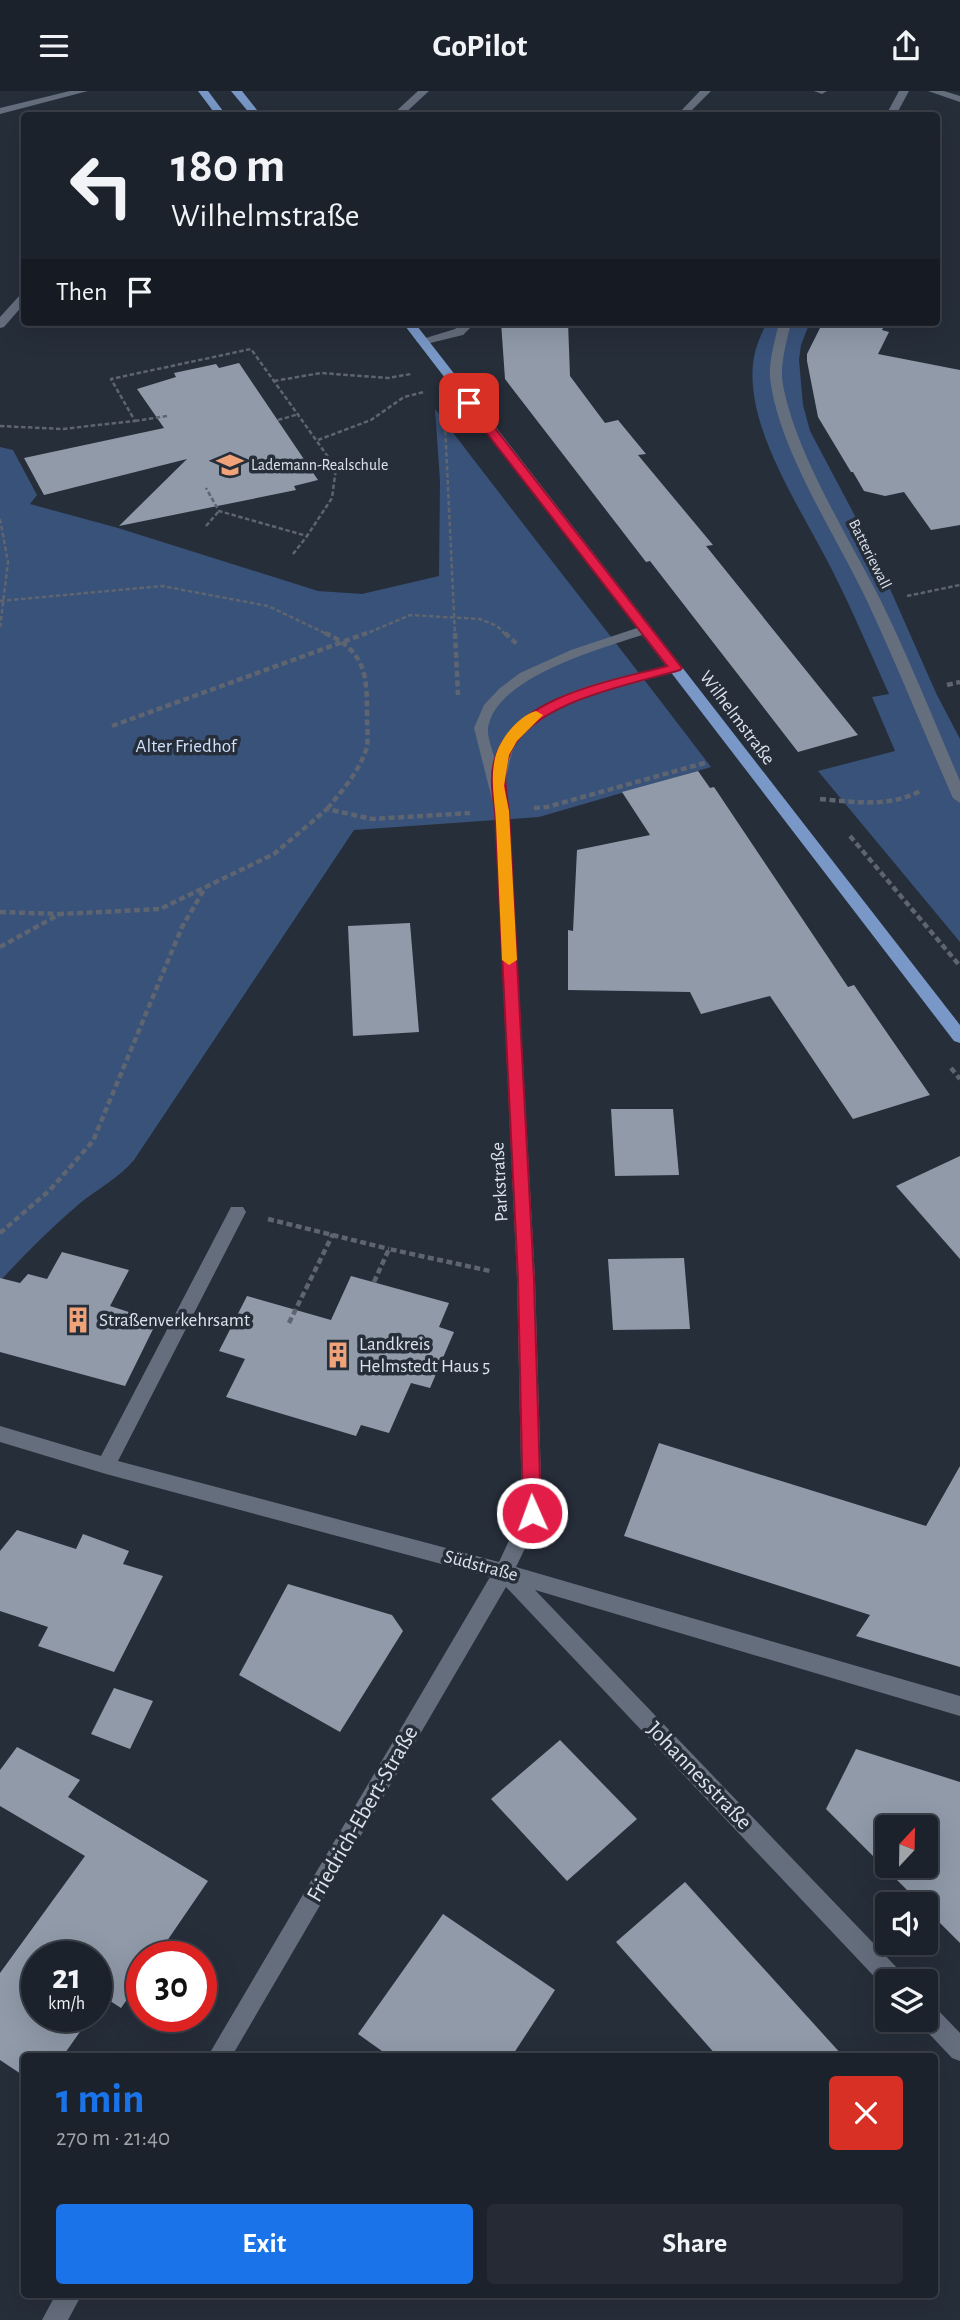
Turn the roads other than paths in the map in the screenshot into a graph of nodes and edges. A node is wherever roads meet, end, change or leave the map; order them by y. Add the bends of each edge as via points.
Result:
1 (83, 91) edge
2 (203, 91) edge
3 (236, 91) edge
4 (424, 91) edge
5 (706, 91) edge
6 (904, 91) edge
7 (933, 91) edge
8 (960, 99) edge
9 (0, 111) edge
10 (219, 112) edge
11 (254, 112) edge
12 (400, 112) edge
13 (685, 112) edge
14 (893, 112) edge
15 (21, 300) edge
16 (0, 324) edge
17 (411, 326) edge
18 (466, 326) edge
19 (784, 326) edge
20 (422, 341) junction
21 (646, 629) junction
22 (675, 668) junction
23 (498, 786) junction
24 (960, 798) edge
25 (960, 1037) edge
26 (237, 1212) road end
27 (0, 1434) edge
28 (106, 1467) junction
29 (504, 1571) junction
30 (960, 1706) edge
31 (883, 1969) edge
32 (938, 2027) edge
33 (960, 2050) edge
34 (221, 2053) edge
35 (68, 2298) edge
36 (54, 2320) edge

1 - 9 street
2 - 10 main road
3 - 11 main road
4 - 12 street
5 - 13 street
6 - 14 street
7 - 8 street
15 - 16 street
17 - 20 main road, Wilhelmstraße
18 - 20 street via 459,332
19 - 24 street, Batteriewall via 776,382 784,416 875,603
20 - 21 main road, Wilhelmstraße
21 - 22 main road, Wilhelmstraße
21 - 23 street, Parkstraße via 543,668 503,690 487,710 480,730
22 - 23 street, Parkstraße via 541,711 511,739 502,755
22 - 25 main road, Wilhelmstraße
23 - 29 street, Parkstraße via 526,1279 532,1513
26 - 28 street
27 - 28 street, Südstraße
28 - 29 street, Südstraße
29 - 30 street, Südstraße
29 - 31 street, Johannesstraße
29 - 34 street, Friedrich-Ebert-Straße
32 - 33 street
35 - 36 street

